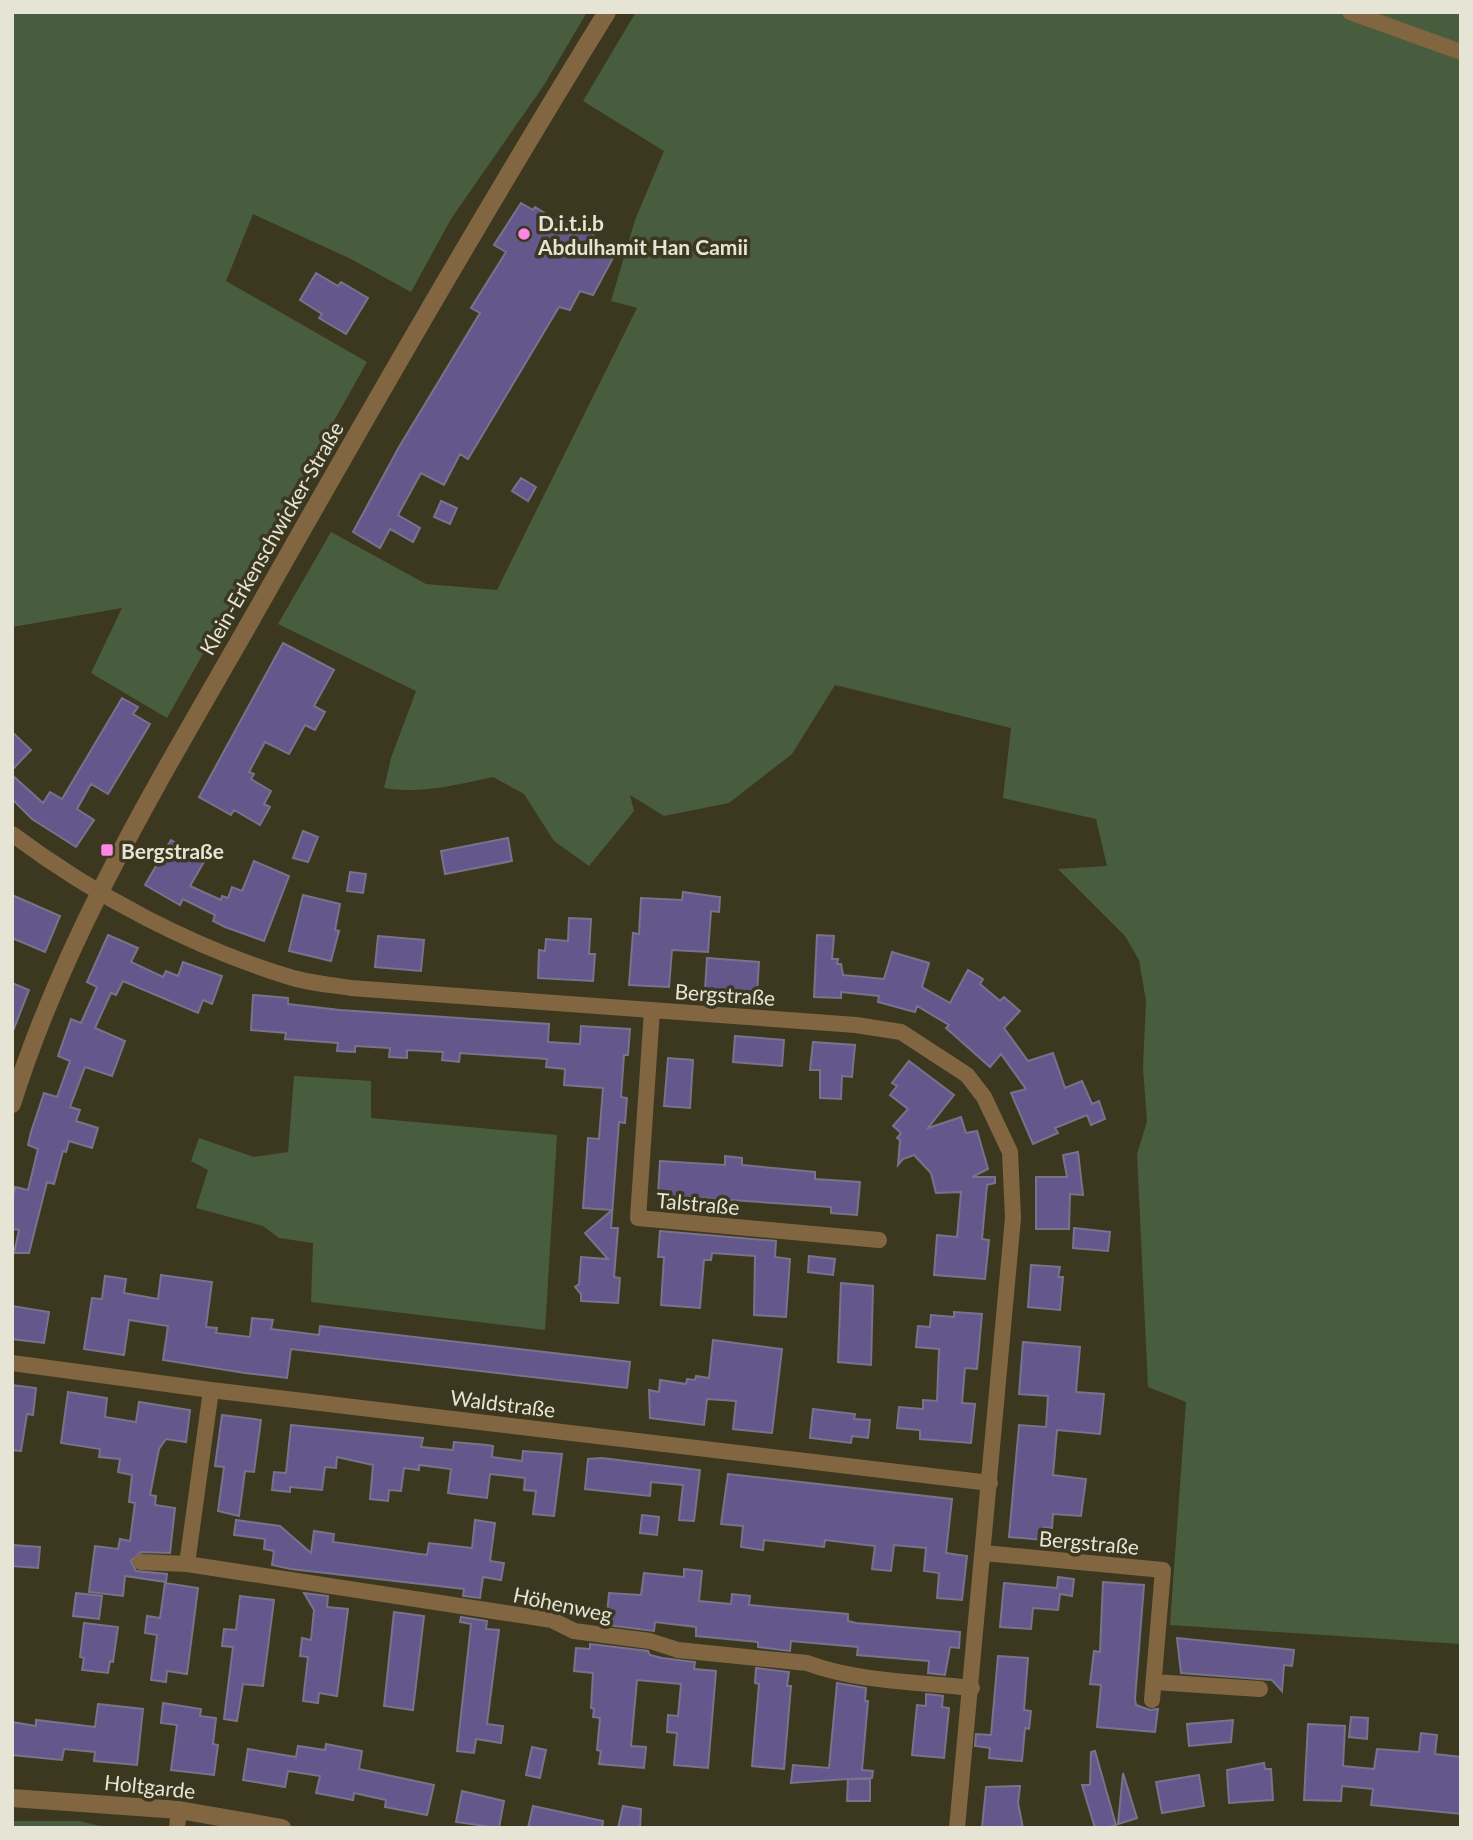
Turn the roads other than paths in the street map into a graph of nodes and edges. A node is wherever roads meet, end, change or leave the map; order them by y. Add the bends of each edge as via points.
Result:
1 (607, 12) edge
2 (1350, 12) edge
3 (1461, 52) edge
4 (12, 834) edge
5 (100, 890) junction
6 (652, 1010) junction
7 (12, 1104) edge
8 (878, 1240) dead end
9 (12, 1363) edge
10 (211, 1390) junction
11 (990, 1483) junction
12 (984, 1553) junction
13 (141, 1562) dead end
14 (187, 1564) junction
15 (1154, 1682) junction
16 (972, 1688) junction
17 (1260, 1689) dead end
18 (1152, 1700) dead end
19 (12, 1798) edge
20 (178, 1819) edge
21 (282, 1828) edge
22 (957, 1828) edge

1 - 5 street, Klein-Erkenschwicker-Straße via 402,352
2 - 3 street
4 - 5 street, Bergstraße
5 - 6 street, Bergstraße via 189,939 294,978 351,988
5 - 7 street, Klein-Erkenschwicker-Straße via 59,977
6 - 8 street, Talstraße via 638,1218
6 - 11 street, Bergstraße via 901,1032 967,1075 984,1097 1010,1152 1013,1218
9 - 10 street, Waldstraße
10 - 11 street, Waldstraße
10 - 14 street
11 - 12 street, Bergstraße
12 - 15 street, Bergstraße via 1163,1570
12 - 16 street, Bergstraße
13 - 14 street, Höhenweg
14 - 16 street, Höhenweg via 552,1620 574,1631 650,1641 678,1650 807,1663 838,1672
15 - 17 street
15 - 18 street, Bergstraße
16 - 22 street, Bergstraße
19 - 20 street, Holtgarde
20 - 21 street, Holtgarde

